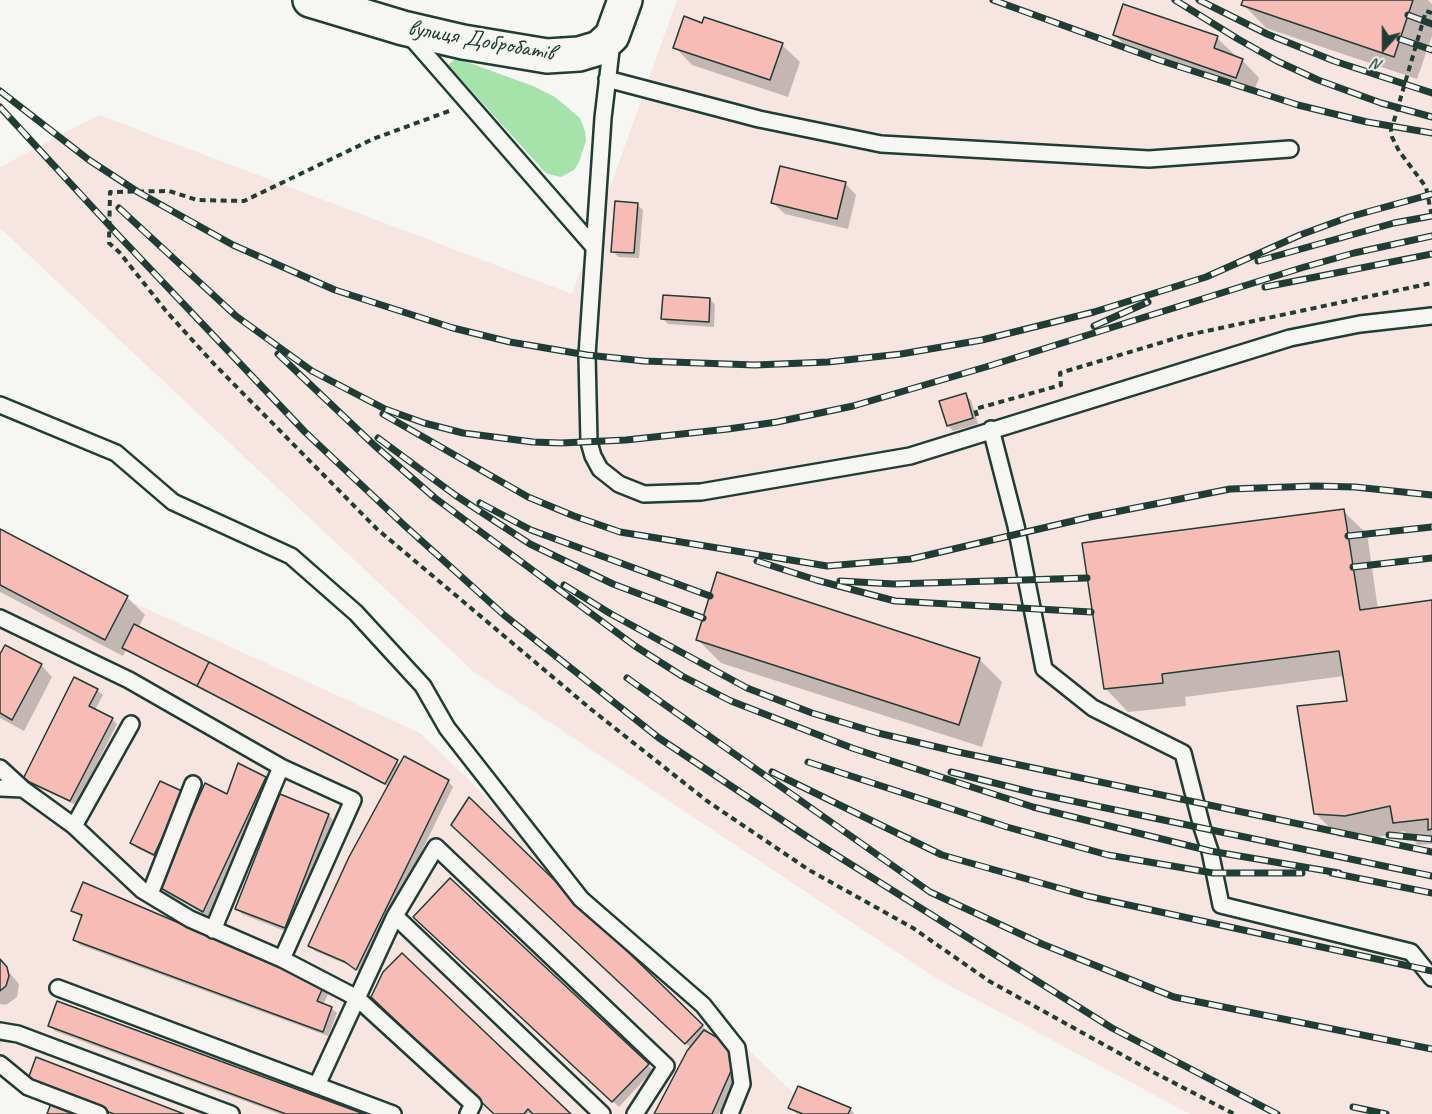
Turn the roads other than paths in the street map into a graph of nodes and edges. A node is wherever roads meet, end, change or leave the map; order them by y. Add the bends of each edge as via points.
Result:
1 (310, 0) edge
2 (625, 0) edge
3 (404, 28) junction
4 (612, 36) junction
5 (608, 79) junction
6 (1290, 149) dead end
7 (594, 247) junction
8 (1432, 316) edge
9 (0, 405) edge
10 (987, 431) junction
11 (0, 618) edge
12 (131, 724) dead end
13 (282, 767) junction
14 (0, 768) edge
15 (193, 784) dead end
16 (0, 788) edge
17 (23, 789) junction
18 (74, 826) junction
19 (150, 894) junction
20 (395, 916) junction
21 (213, 930) junction
22 (282, 959) junction
23 (1432, 978) edge
24 (58, 988) dead end
25 (357, 998) junction
26 (0, 1031) edge
27 (0, 1064) edge
28 (317, 1085) junction
29 (99, 1114) edge
30 (231, 1114) edge
31 (393, 1114) edge
32 (468, 1114) edge
33 (602, 1114) edge
34 (635, 1114) edge
35 (730, 1114) edge

1 - 3 street, вулиця Добробатів
2 - 4 street
3 - 4 street, вулиця Добробатів via 547,56 599,48
3 - 7 lane
4 - 5 lane
5 - 6 lane via 759,119 881,144 1149,159
5 - 7 lane
7 - 10 lane via 587,355 589,442 600,469 619,484 644,494 701,492 910,456
8 - 10 lane via 1360,324 1290,338
9 - 35 lane via 116,453 173,502 291,556 356,613 423,686 447,728 581,899 703,1005 737,1048 742,1084
10 - 23 lane via 1016,526 1044,669 1093,708 1183,753 1221,905 1411,951
11 - 13 lane via 129,680
12 - 18 lane
13 - 21 lane
13 - 22 lane via 353,800
14 - 17 lane
15 - 19 lane
16 - 17 lane
17 - 18 lane
18 - 19 lane
19 - 21 lane
20 - 25 lane
20 - 33 lane
20 - 34 lane via 436,847 666,1066
21 - 22 lane
22 - 25 lane
24 - 28 lane
25 - 28 lane
25 - 32 lane via 473,1104
26 - 30 lane via 18,1034
27 - 29 lane via 28,1088
28 - 31 lane

